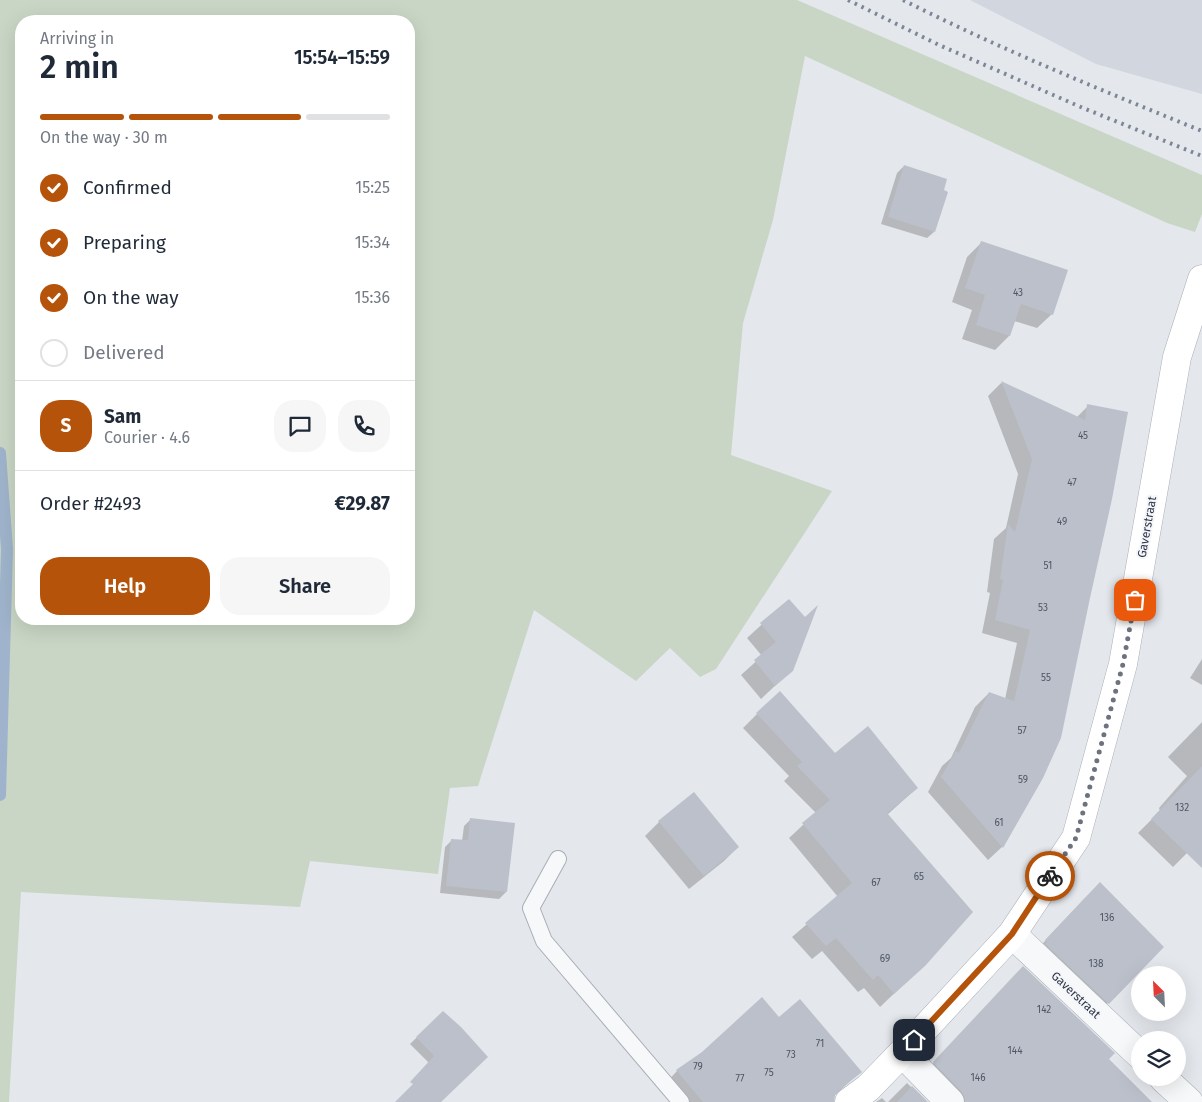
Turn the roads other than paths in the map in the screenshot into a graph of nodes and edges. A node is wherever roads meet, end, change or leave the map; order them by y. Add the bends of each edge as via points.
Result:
1 (1202, 280) edge
2 (558, 859) dead end
3 (1012, 934) junction
4 (1131, 1046) edge
5 (902, 1053) junction
6 (1172, 1086) edge
7 (681, 1102) edge
8 (849, 1102) edge
9 (950, 1102) edge
10 (1189, 1102) edge

1 - 3 street, Gaverstraat via 1177,357 1123,664 1076,838
2 - 7 lane via 531,908 544,941
3 - 4 street, Gaverstraat
3 - 5 street, Gaverstraat
5 - 8 street, Gaverstraat via 868,1088
5 - 9 street
6 - 10 street

